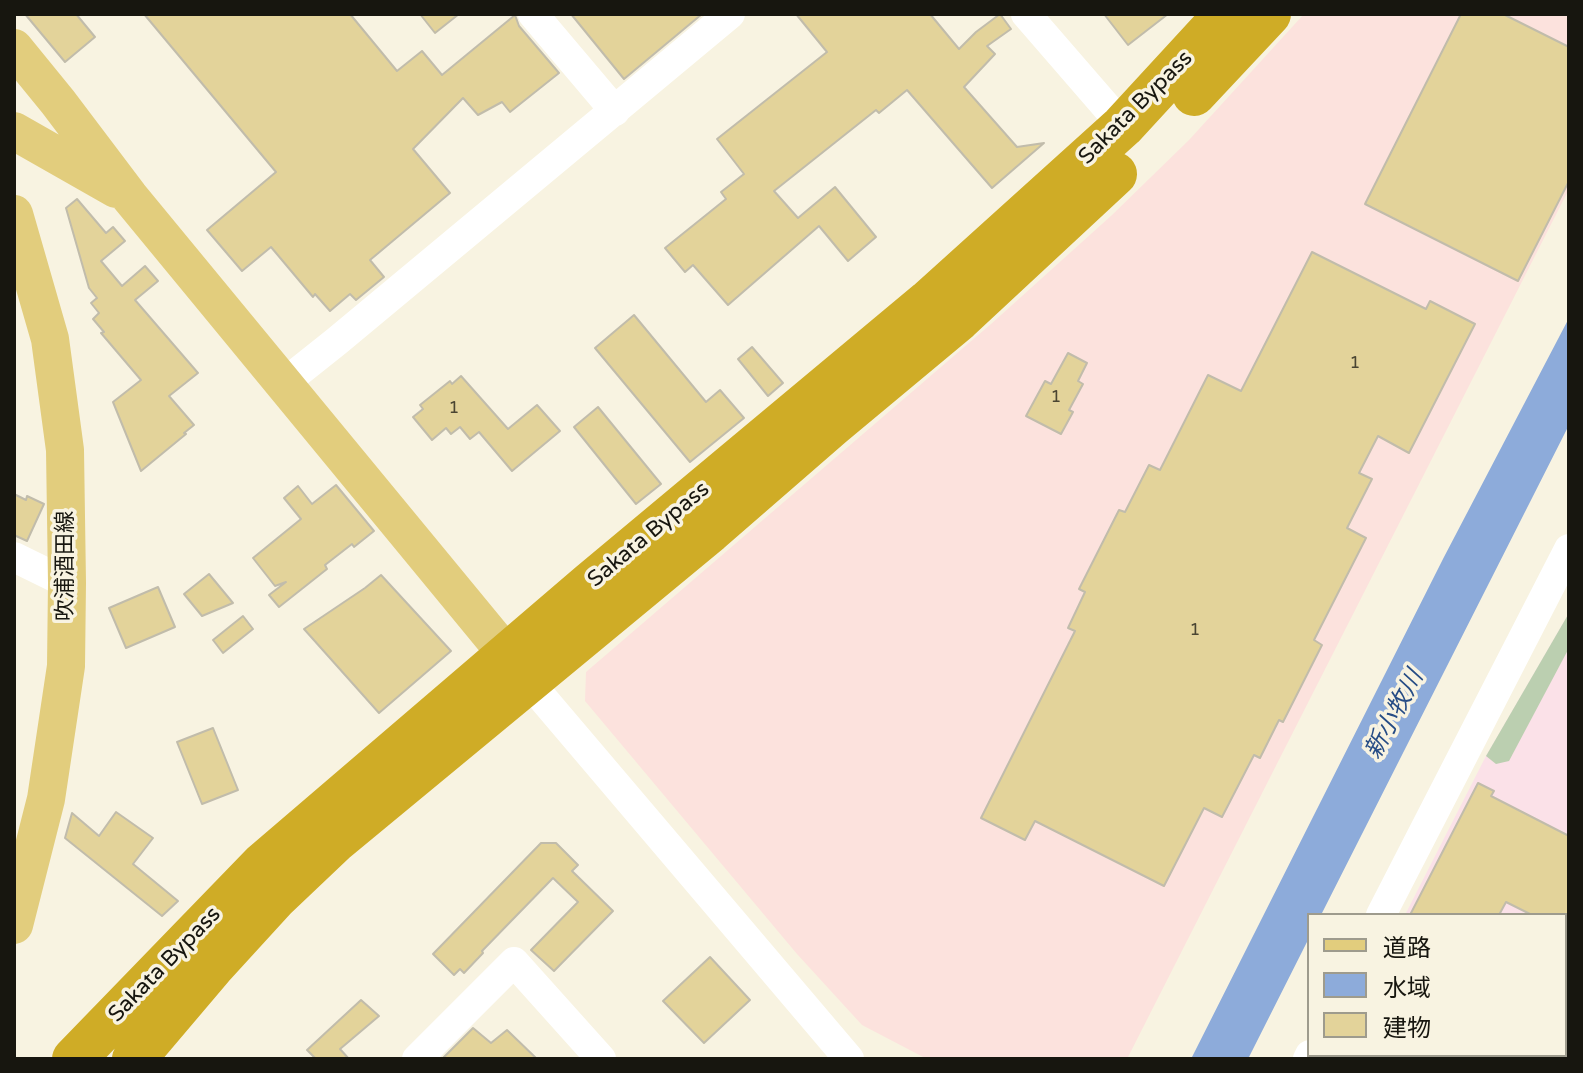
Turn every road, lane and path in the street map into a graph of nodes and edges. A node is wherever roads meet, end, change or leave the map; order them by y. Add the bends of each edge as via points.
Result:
1 (533, 14) edge
2 (730, 14) edge
3 (1026, 14) edge
4 (1226, 14) edge
5 (1269, 14) edge
6 (14, 48) edge
7 (615, 111) junction
8 (1123, 126) junction
9 (14, 131) edge
10 (129, 196) junction
11 (14, 214) edge
12 (283, 384) junction
13 (14, 557) edge
14 (1567, 558) edge
15 (67, 583) junction
16 (518, 668) junction
17 (1382, 913) edge
18 (15, 922) edge
19 (198, 957) junction
20 (40, 1059) edge
21 (74, 1059) edge
22 (134, 1059) edge
23 (173, 1059) edge
24 (417, 1059) edge
25 (601, 1059) edge
26 (849, 1059) edge

1 - 7 street
2 - 7 street
3 - 8 street
4 - 8 highway, Sakata Bypass
5 - 16 highway, Sakata Bypass via 1145,146 959,319 710,531
6 - 10 main road
7 - 12 street
8 - 16 highway, Sakata Bypass via 928,302 590,584 555,616
9 - 10 main road
10 - 12 main road
11 - 15 main road, 吹浦酒田線 via 50,339 65,450
12 - 16 main road
13 - 15 street
14 - 17 street
15 - 18 main road, 吹浦酒田線 via 66,666 46,799
16 - 19 highway, Sakata Bypass via 282,869
16 - 26 street
19 - 20 highway via 132,963
19 - 21 highway, Sakata Bypass
19 - 22 highway, Sakata Bypass
19 - 23 highway
24 - 25 street via 514,962

